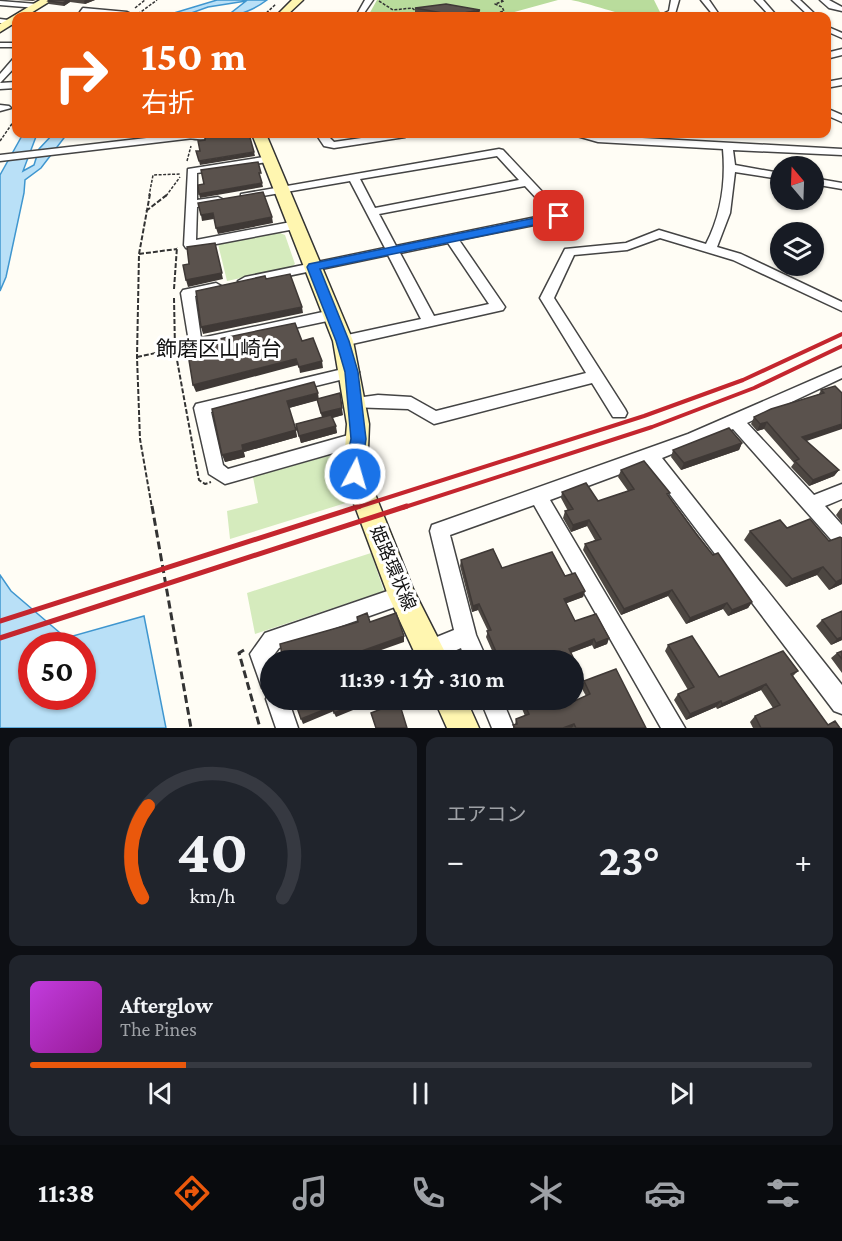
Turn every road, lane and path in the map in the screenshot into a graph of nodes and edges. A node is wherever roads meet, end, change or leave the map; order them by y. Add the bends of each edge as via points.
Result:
1 (47, 0) edge
2 (100, 0) edge
3 (157, 0) edge
4 (281, 0) edge
5 (298, 0) edge
6 (378, 0) edge
7 (501, 0) edge
8 (759, 0) edge
9 (796, 0) edge
10 (824, 0) edge
11 (0, 1) edge
12 (37, 6) junction
13 (842, 9) edge
14 (27, 12) edge
15 (80, 12) edge
16 (136, 12) edge
17 (268, 12) edge
18 (285, 12) edge
19 (417, 12) edge
20 (499, 12) edge
21 (770, 12) edge
22 (809, 12) edge
23 (12, 67) edge
24 (0, 80) edge
25 (12, 124) edge
26 (169, 138) edge
27 (261, 138) edge
28 (324, 138) edge
29 (379, 138) edge
30 (593, 138) edge
31 (643, 138) edge
32 (0, 141) edge
33 (728, 147) junction
34 (842, 152) edge
35 (0, 158) edge
36 (270, 159) junction
37 (731, 168) junction
38 (770, 174) edge
39 (353, 177) junction
40 (527, 182) junction
41 (824, 183) edge
42 (842, 186) edge
43 (281, 189) junction
44 (191, 205) junction
45 (146, 211) junction
46 (371, 212) junction
47 (297, 225) junction
48 (452, 239) junction
49 (177, 249) dead end
50 (710, 249) junction
51 (392, 251) junction
52 (139, 254) junction
53 (313, 267) junction
54 (842, 307) edge
55 (332, 315) junction
56 (430, 322) junction
57 (342, 341) junction
58 (175, 349) dead end
59 (137, 357) junction
60 (351, 372) junction
61 (842, 372) edge
62 (596, 375) junction
63 (355, 403) junction
64 (619, 413) dead end
65 (736, 422) junction
66 (359, 439) junction
67 (650, 456) junction
68 (842, 491) edge
69 (538, 496) junction
70 (811, 504) junction
71 (842, 538) edge
72 (402, 595) junction
73 (466, 635) junction
74 (264, 650) edge
75 (430, 650) edge
76 (440, 650) edge
77 (472, 650) edge
78 (842, 703) edge
79 (281, 710) edge
80 (455, 710) edge
81 (496, 710) edge
82 (191, 728) edge
83 (287, 728) edge
84 (463, 728) edge
85 (503, 728) edge
86 (674, 728) edge

1 - 12 main road
2 - 15 street
3 - 16 path
4 - 17 path
5 - 18 main road
6 - 19 path via 393,10 412,8
7 - 20 path via 504,1 495,4 504,11
8 - 21 street
9 - 22 street
10 - 13 street
11 - 12 street
12 - 14 main road
23 - 24 street
25 - 32 path
26 - 35 street
27 - 36 main road, 姫路環状線
28 - 29 street via 334,145
30 - 31 street
31 - 33 street
33 - 34 street
33 - 37 street
36 - 43 main road, 姫路環状線
36 - 44 street via 192,171
37 - 38 street
37 - 50 street via 720,231
39 - 40 street via 500,152
39 - 43 street
39 - 46 street
40 - 46 street
40 - 48 street via 559,216
41 - 42 street
43 - 44 street
43 - 47 main road, 姫路環状線
44 - 47 street via 190,245
45 - 45 path via 153,175 185,174 168,194
45 - 52 path
46 - 51 street
47 - 53 main road, 姫路環状線
48 - 51 street
48 - 56 street via 498,307
49 - 52 path
50 - 54 street via 737,257
50 - 62 street via 659,234 632,245 569,252 547,298
51 - 53 street
51 - 56 street
52 - 59 path
53 - 55 main road, 姫路環状線
53 - 55 street via 188,293 195,344
55 - 57 main road, 姫路環状線
56 - 57 street
57 - 60 main road, 姫路環状線
58 - 59 path
59 - 82 path via 140,439
60 - 63 main road, 姫路環状線
60 - 66 street via 202,408 215,469 225,477
61 - 65 street
62 - 63 street via 434,418 411,403
62 - 64 street
63 - 66 main road, 姫路環状線
65 - 67 street
65 - 70 street
66 - 72 main road, 姫路環状線 via 355,474
67 - 69 street
67 - 78 street
68 - 70 street
69 - 73 street via 439,531
69 - 86 street
70 - 71 street
72 - 74 street via 272,640
72 - 75 main road, 姫路環状線
73 - 76 street
73 - 77 street
79 - 83 street
80 - 84 main road
81 - 85 street

